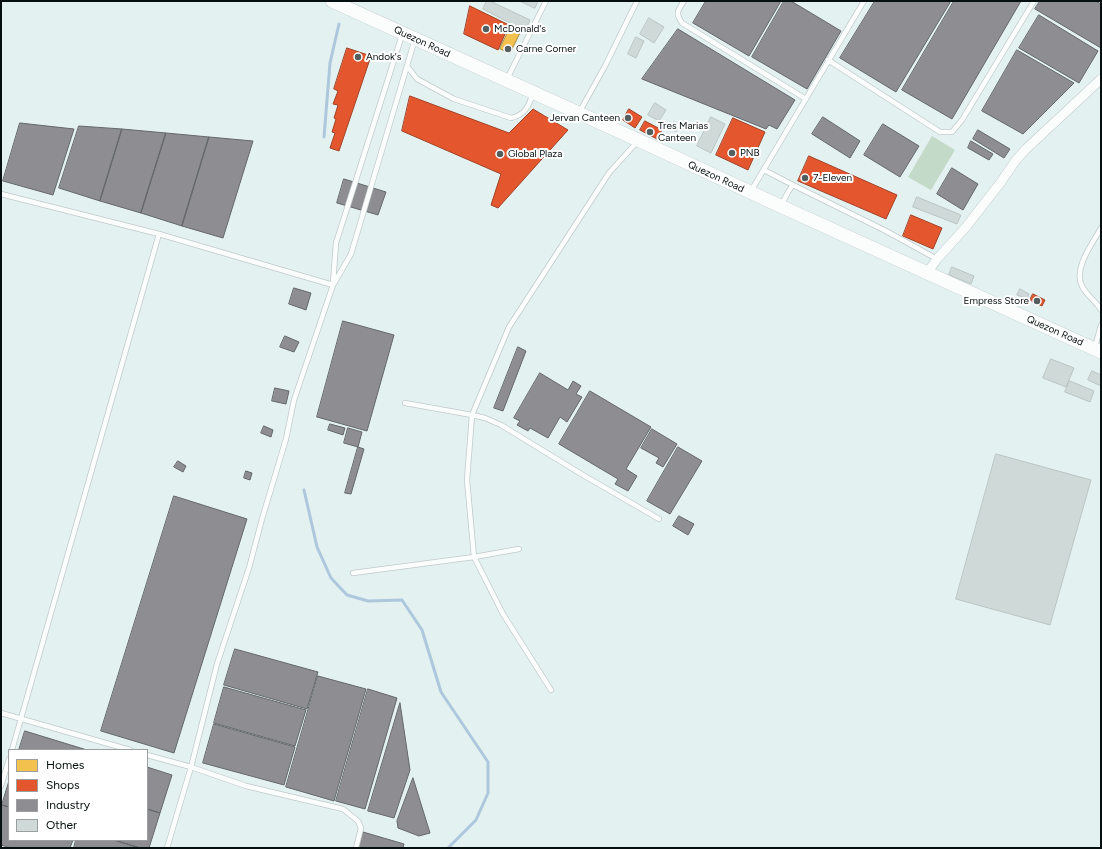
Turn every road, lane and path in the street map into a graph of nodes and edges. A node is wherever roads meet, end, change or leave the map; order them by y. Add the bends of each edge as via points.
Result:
1 (332, 1) edge
2 (546, 1) edge
3 (637, 1) edge
4 (684, 1) edge
5 (864, 1) edge
6 (1034, 1) edge
7 (403, 33) junction
8 (415, 39) junction
9 (828, 60) junction
10 (407, 66) junction
11 (1101, 79) edge
12 (506, 80) junction
13 (533, 93) junction
14 (806, 99) junction
15 (579, 114) junction
16 (638, 140) junction
17 (764, 170) junction
18 (793, 185) junction
19 (750, 193) junction
20 (1, 194) edge
21 (781, 207) junction
22 (1101, 228) edge
23 (159, 234) junction
24 (937, 259) junction
25 (927, 272) junction
26 (333, 285) junction
27 (1101, 310) edge
28 (1101, 325) edge
29 (1098, 350) edge
30 (406, 403) dead end
31 (472, 415) junction
32 (659, 519) dead end
33 (519, 549) dead end
34 (474, 557) junction
35 (352, 573) dead end
36 (551, 690) dead end
37 (1, 713) edge
38 (21, 719) junction
39 (12, 749) edge
40 (126, 749) edge
41 (148, 755) edge
42 (8, 762) edge
43 (192, 767) junction
44 (1, 786) edge
45 (167, 848) edge
46 (356, 848) edge

1 - 7 main road, Quezon Road
2 - 12 lane
3 - 15 lane
4 - 14 lane via 678,11 682,23
5 - 9 lane
6 - 9 lane via 962,120 952,132 940,132
7 - 8 main road, Quezon Road
7 - 26 lane via 336,244
8 - 10 lane
8 - 12 main road, Quezon Road
9 - 14 lane
10 - 13 lane via 417,79 454,99 510,118 518,116 528,108
10 - 26 lane via 352,254
11 - 24 street via 1026,149 966,227
12 - 13 main road, Quezon Road
13 - 15 main road, Quezon Road
14 - 17 lane
15 - 16 main road, Quezon Road
16 - 19 main road, Quezon Road
16 - 31 lane via 609,173 509,327
17 - 18 lane
17 - 19 lane
18 - 21 lane
18 - 24 lane
19 - 21 main road, Quezon Road
20 - 23 lane
21 - 25 main road, Quezon Road
22 - 27 lane via 1080,265 1079,274 1081,284
23 - 26 lane
23 - 38 lane
24 - 25 street
25 - 29 main road, Quezon Road
26 - 43 lane via 294,400 286,439 249,568 217,664
28 - 29 lane
30 - 31 lane
31 - 32 lane via 501,425
31 - 34 lane via 467,480
33 - 34 lane
34 - 35 lane
34 - 36 lane via 503,614
37 - 38 lane
38 - 39 lane
38 - 40 lane
41 - 43 lane
42 - 44 lane
43 - 45 lane
43 - 46 lane via 246,786 343,809 358,820 361,828

